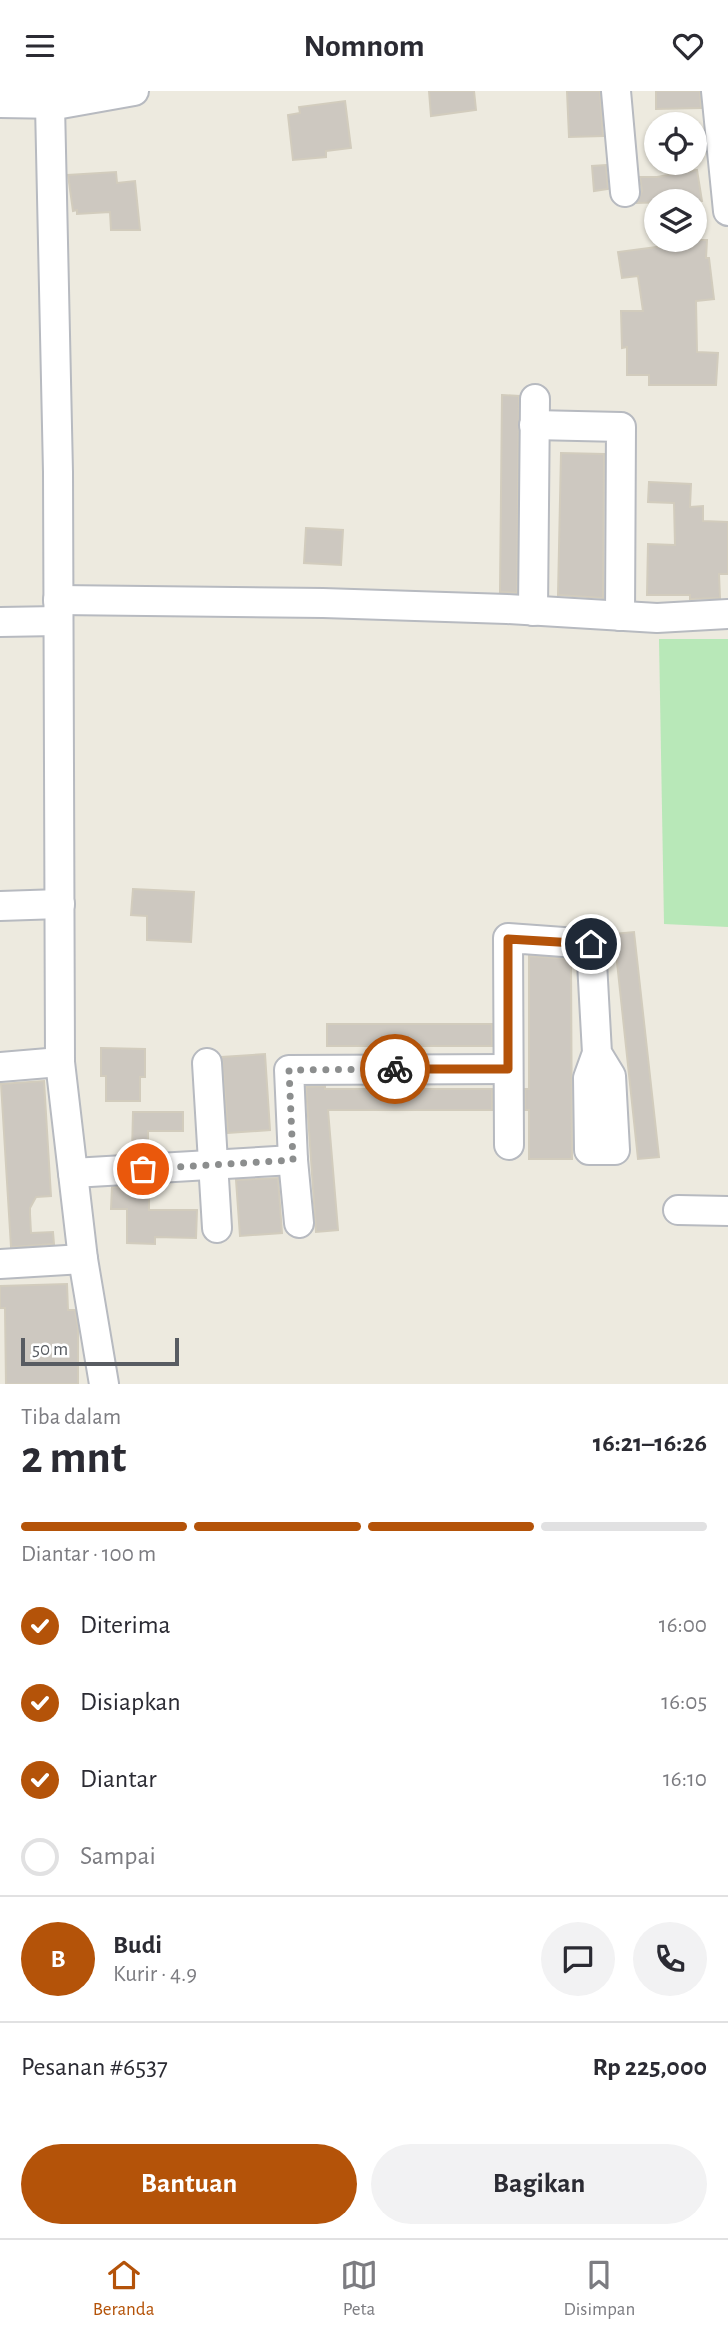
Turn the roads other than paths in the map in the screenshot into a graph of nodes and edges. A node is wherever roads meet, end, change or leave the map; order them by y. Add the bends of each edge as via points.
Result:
1 (134, 91) edge
2 (616, 91) edge
3 (716, 91) edge
4 (0, 103) edge
5 (50, 105) junction
6 (625, 192) dead end
7 (728, 211) edge
8 (58, 610) junction
9 (533, 611) junction
10 (728, 614) edge
11 (620, 616) junction
12 (0, 622) edge
13 (60, 904) junction
14 (0, 906) edge
15 (597, 1053) dead end
16 (60, 1062) junction
17 (207, 1063) dead end
18 (0, 1067) edge
19 (508, 1069) junction
20 (509, 1145) dead end
21 (293, 1160) junction
22 (213, 1165) junction
23 (73, 1173) junction
24 (678, 1210) dead end
25 (728, 1211) edge
26 (299, 1223) dead end
27 (217, 1228) dead end
28 (83, 1259) junction
29 (0, 1264) edge
30 (104, 1384) edge

1 - 5 street
2 - 6 street
3 - 7 street
4 - 5 street
5 - 8 street
8 - 9 street via 323,603
8 - 12 street
8 - 13 street
9 - 11 street
9 - 11 street via 534,412 621,427
10 - 11 street
13 - 14 street
13 - 16 street
15 - 19 street via 591,944 508,939
16 - 18 street
16 - 23 street
17 - 22 street
19 - 20 street
19 - 21 street via 289,1070
21 - 22 street
21 - 26 street
22 - 23 street
22 - 27 street
23 - 28 street
24 - 25 street
28 - 29 street
28 - 30 street

